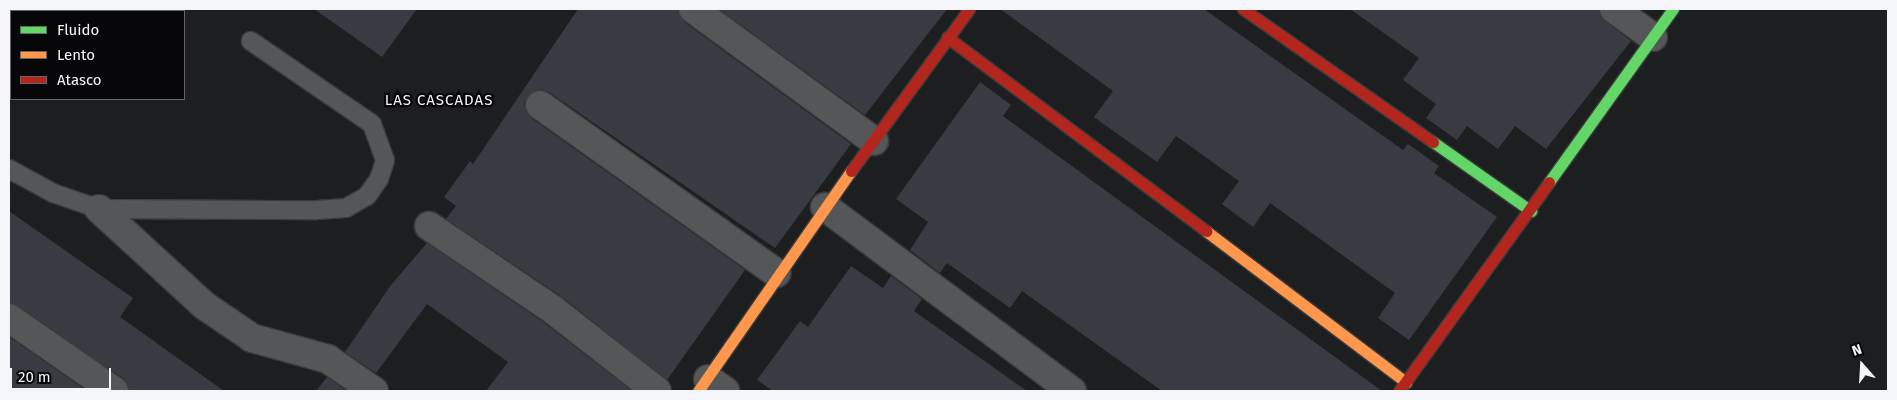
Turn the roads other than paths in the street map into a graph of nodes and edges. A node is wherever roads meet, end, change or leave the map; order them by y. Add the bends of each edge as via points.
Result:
1 (693, 9) edge
2 (969, 9) edge
3 (1243, 9) edge
4 (1614, 9) edge
5 (1673, 9) edge
6 (947, 37) junction
7 (1653, 38) junction
8 (251, 41) dead end
9 (540, 104) dead end
10 (874, 141) junction
11 (9, 169) edge
12 (825, 207) junction
13 (100, 209) junction
14 (1531, 211) junction
15 (430, 226) dead end
16 (776, 273) junction
17 (9, 318) edge
18 (1402, 386) edge
19 (710, 387) edge
20 (114, 391) edge
21 (374, 391) edge
22 (657, 391) edge
23 (1072, 391) edge

1 - 10 street
2 - 6 street
3 - 14 street
4 - 7 street
5 - 7 street
6 - 10 street
6 - 18 street
7 - 14 street
8 - 13 lane via 372,124 385,160 379,179 367,196 346,208 317,210
9 - 16 street
10 - 12 street
11 - 13 lane via 53,193
12 - 16 street
12 - 23 street
13 - 21 street via 205,306 252,338 328,359
14 - 18 street
15 - 22 street via 552,309
16 - 19 street
17 - 20 street

